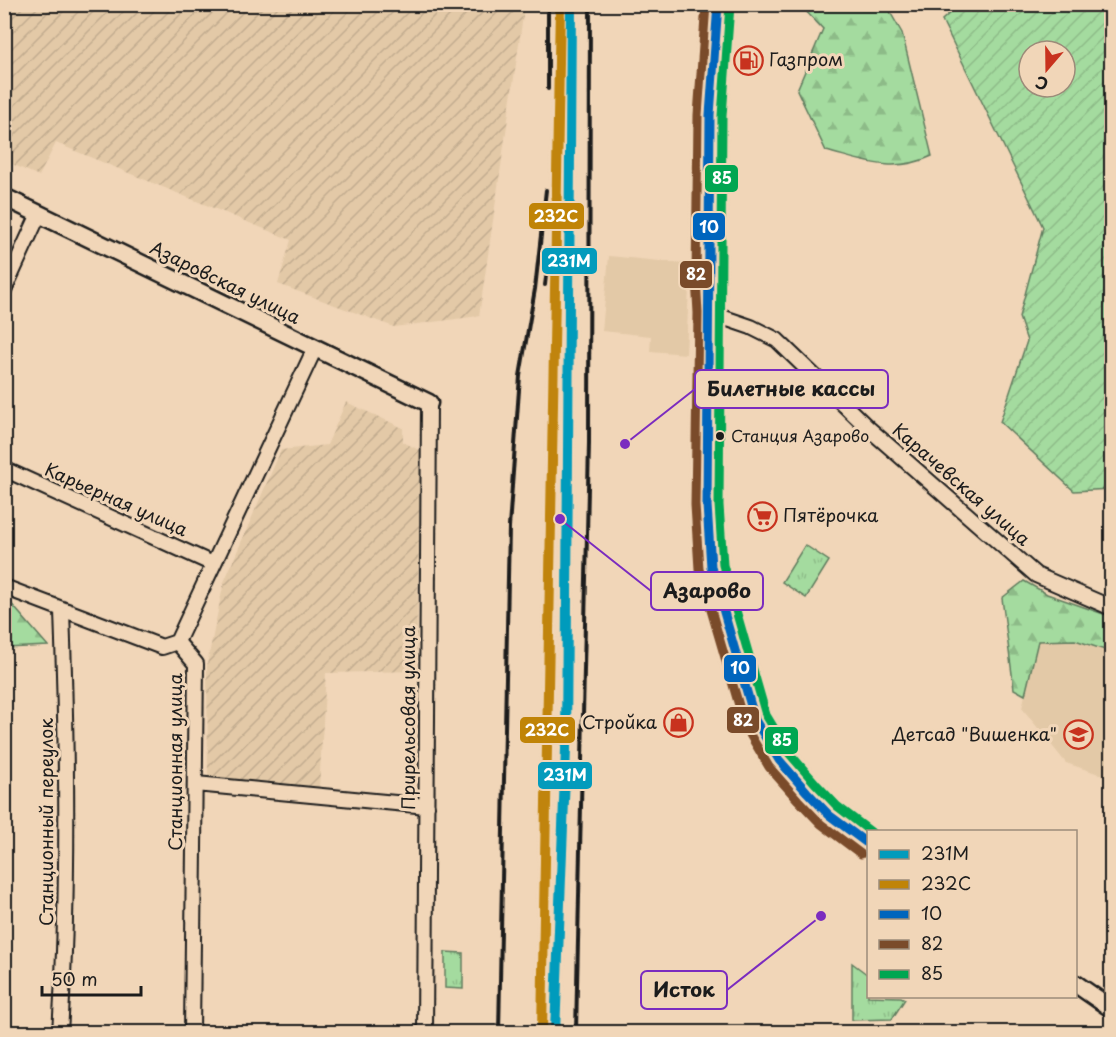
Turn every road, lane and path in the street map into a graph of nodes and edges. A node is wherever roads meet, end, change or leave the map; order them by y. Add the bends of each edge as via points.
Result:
1 (718, 4) edge
2 (4, 197) edge
3 (39, 214) junction
4 (4, 290) edge
5 (710, 313) junction
6 (315, 348) junction
7 (429, 403) joint
8 (4, 469) edge
9 (213, 564) junction
10 (4, 587) edge
11 (1112, 608) edge
12 (62, 611) junction
13 (177, 642) junction
14 (196, 784) junction
15 (427, 806) junction
16 (867, 843) edge
17 (1077, 985) edge
18 (1112, 1009) edge
19 (60, 1032) edge
20 (192, 1032) edge
21 (425, 1032) edge

1 - 5 street via 710,115
2 - 3 street, Азаровская улица
3 - 4 street
3 - 6 street, Азаровская улица
5 - 11 street, Карачевская улица via 777,340 873,433 1036,575
5 - 16 street via 709,545 735,659 755,720 779,760 829,815
6 - 7 street, Азаровская улица
6 - 9 street
7 - 15 street, Прирельсовая улица
8 - 9 street, Карьерная улица
9 - 13 street
10 - 12 street
12 - 13 street via 162,647
12 - 19 street, Станционный переулок via 68,779
13 - 14 street, Станционная улица via 196,664
14 - 15 street
14 - 20 street, Станционная улица
15 - 21 street, Прирельсовая улица
17 - 18 street

